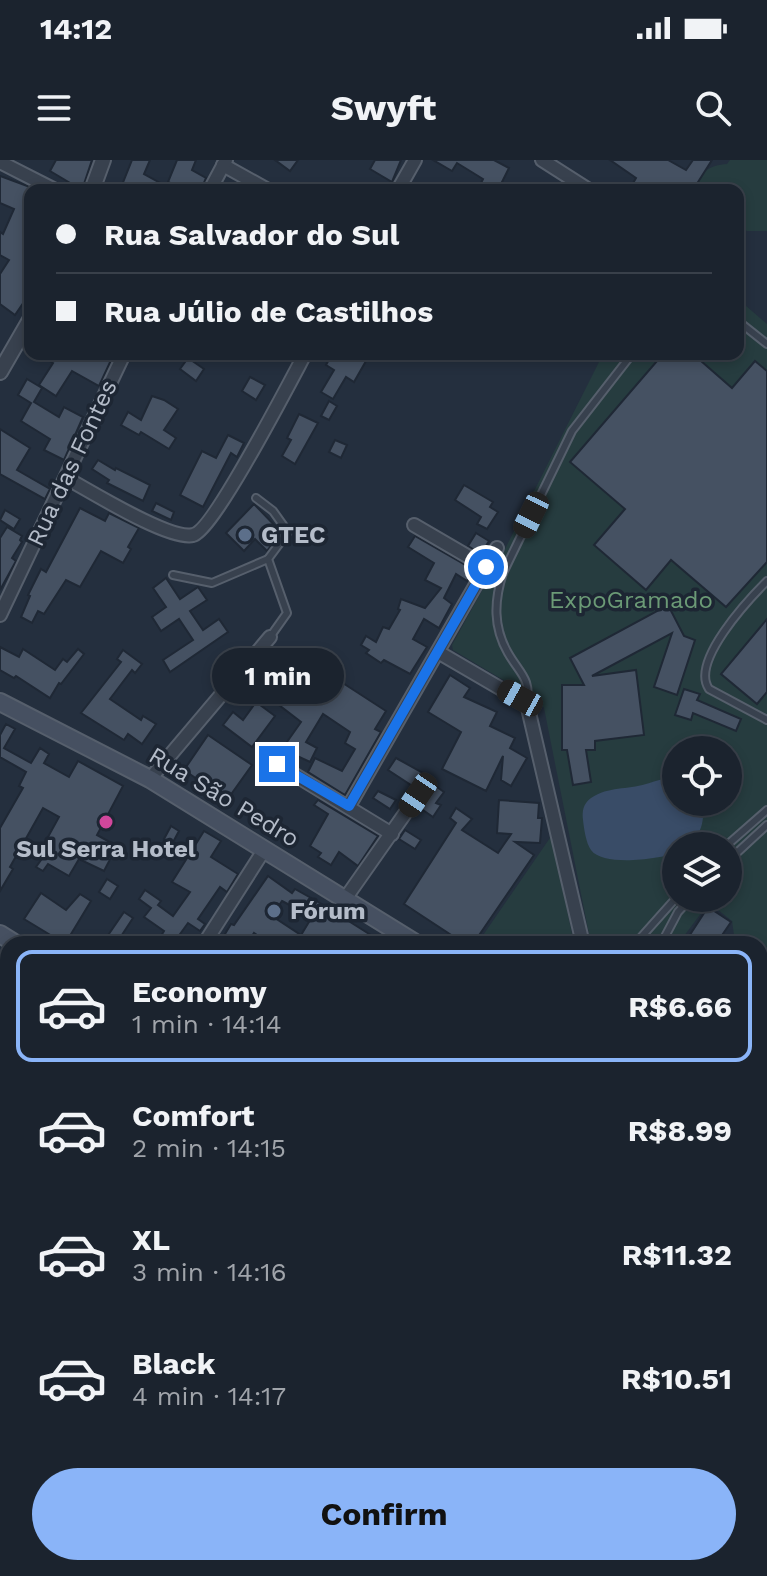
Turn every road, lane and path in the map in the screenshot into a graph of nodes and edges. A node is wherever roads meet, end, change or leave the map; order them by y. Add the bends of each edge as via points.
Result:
1 (103, 160) edge
2 (415, 160) edge
3 (542, 160) edge
4 (571, 160) edge
5 (0, 162) edge
6 (225, 162) edge
7 (562, 173) junction
8 (43, 184) edge
9 (94, 184) edge
10 (213, 184) edge
11 (259, 184) edge
12 (401, 184) edge
13 (579, 184) edge
14 (744, 325) edge
15 (744, 329) edge
16 (24, 330) edge
17 (751, 330) junction
18 (767, 344) edge
19 (121, 360) edge
20 (302, 360) edge
21 (627, 360) edge
22 (0, 372) edge
23 (66, 478) junction
24 (256, 498) dead end
25 (414, 525) dead end
26 (497, 548) dead end
27 (268, 559) junction
28 (486, 567) junction
29 (173, 575) dead end
30 (767, 581) edge
31 (0, 615) edge
32 (270, 637) joint
33 (438, 652) junction
34 (0, 702) edge
35 (527, 704) junction
36 (767, 720) edge
37 (277, 764) dead end
38 (150, 779) junction
39 (418, 795) dead end
40 (349, 806) junction
41 (767, 810) edge
42 (767, 825) edge
43 (744, 830) junction
44 (742, 832) edge
45 (392, 834) junction
46 (751, 840) junction
47 (742, 848) edge
48 (264, 850) junction
49 (345, 899) junction
50 (664, 912) edge
51 (678, 912) edge
52 (209, 936) edge
53 (404, 936) edge
54 (581, 936) edge
55 (642, 936) edge
56 (665, 936) edge

1 - 9 street
2 - 12 street
3 - 7 street
4 - 7 street
5 - 8 street
6 - 10 street
6 - 11 street
7 - 13 street
14 - 17 lane
15 - 17 lane
16 - 22 street
17 - 18 lane
19 - 23 street, Rua das Fontes
20 - 23 street via 218,509 199,533 167,531
21 - 35 lane via 572,431 497,593 498,629 526,679
23 - 31 street, Rua das Fontes
24 - 27 lane via 288,532
25 - 28 street
26 - 28 street
27 - 29 lane via 212,583
27 - 32 lane via 287,613
28 - 33 street
30 - 36 lane via 719,638 704,673 709,689
32 - 38 street
33 - 35 street
33 - 40 street
34 - 38 main road, Rua São Pedro
35 - 54 street
37 - 40 street
38 - 48 main road, Rua São Pedro
39 - 45 street
40 - 45 street
41 - 43 lane
42 - 46 lane
43 - 44 lane
43 - 46 lane
45 - 49 street
46 - 47 lane
48 - 49 main road, Rua São Pedro
48 - 52 street
49 - 53 main road, Rua São Pedro
50 - 55 lane
51 - 56 lane

